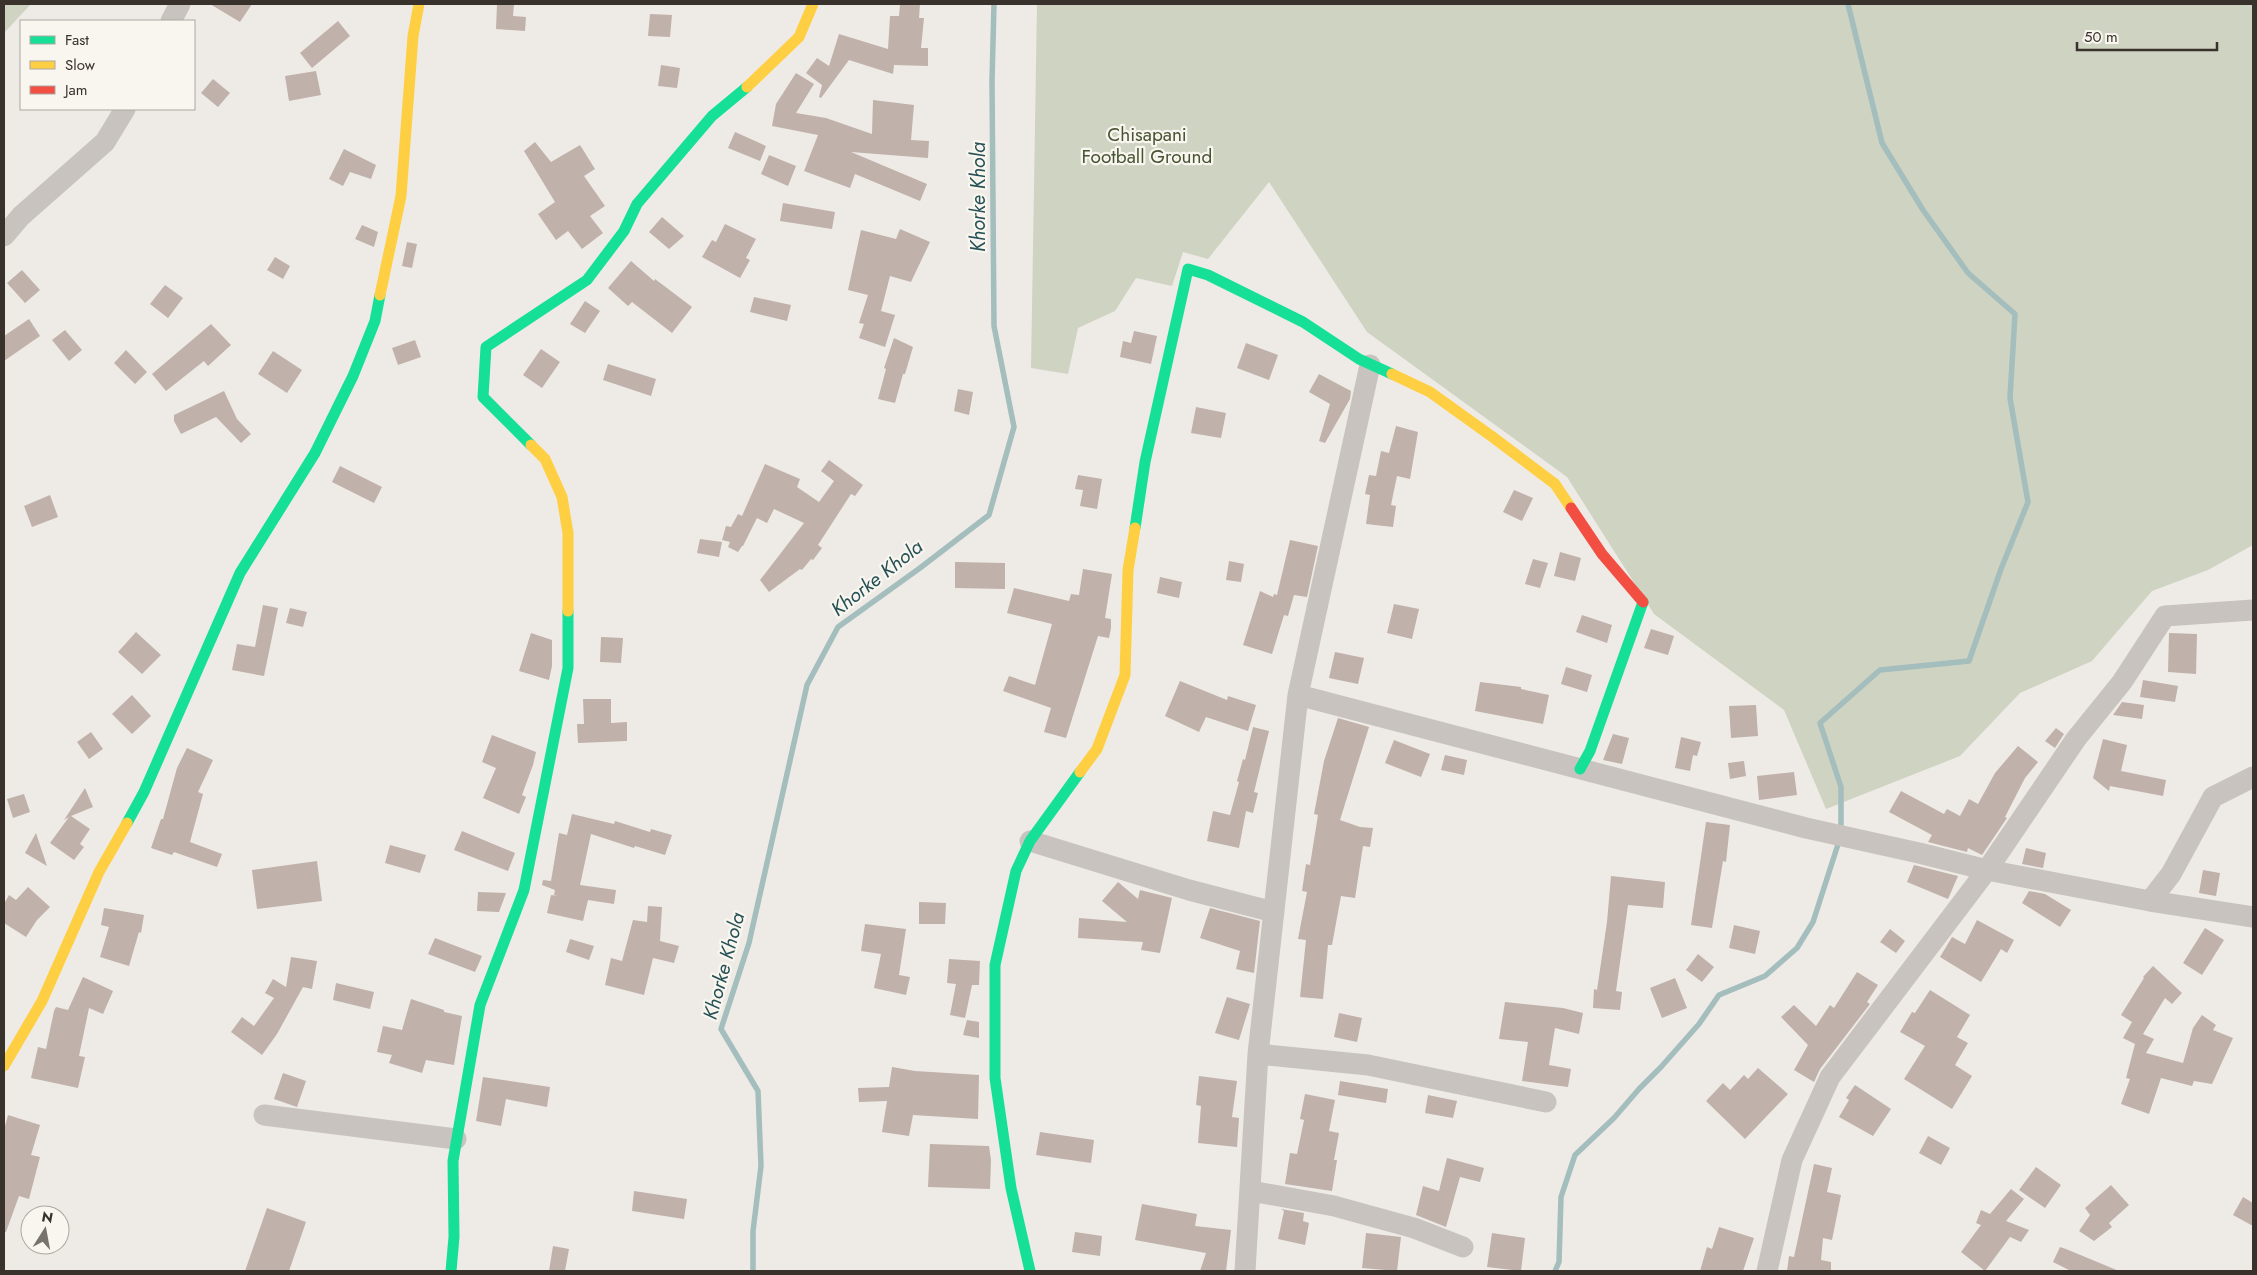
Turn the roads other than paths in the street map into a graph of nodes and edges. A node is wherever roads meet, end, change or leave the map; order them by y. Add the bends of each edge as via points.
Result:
1 (180, 4) edge
2 (420, 4) edge
3 (813, 4) edge
4 (172, 20) edge
5 (124, 110) edge
6 (4, 236) edge
7 (1370, 365) junction
8 (2253, 610) edge
9 (1298, 695) junction
10 (1580, 770) junction
11 (2253, 778) edge
12 (1030, 841) junction
13 (1987, 870) junction
14 (2150, 901) junction
15 (1274, 912) junction
16 (2253, 917) edge
17 (1258, 1054) junction
18 (4, 1066) edge
19 (1546, 1102) dead end
20 (264, 1115) dead end
21 (456, 1140) junction
22 (1251, 1191) junction
23 (1463, 1247) dead end
24 (451, 1271) edge
25 (1030, 1271) edge
26 (1245, 1271) edge
27 (1767, 1271) edge

1 - 4 street
2 - 18 street via 413,36 401,196 375,321 353,376 315,453 240,573 144,792 99,872 42,1001
3 - 21 street via 799,38 712,116 637,204 624,231 587,280 486,347 483,397 545,459 562,497 568,533 568,668 524,890 480,1005
5 - 6 street via 105,142
7 - 9 street
7 - 10 street via 1430,392 1555,484 1602,554 1644,603 1590,751
7 - 12 street via 1303,322 1208,275 1188,269 1145,462 1128,570 1125,675 1097,749
8 - 13 street via 2165,616 2122,682 2076,739
9 - 10 street
9 - 15 street
10 - 13 street
11 - 14 street via 2213,796 2171,874
12 - 15 street via 1189,890
12 - 25 street via 1016,871 996,965 995,1078 1011,1188
13 - 14 street
13 - 27 street via 1830,1077 1792,1160
14 - 16 street
15 - 17 street
17 - 19 street via 1368,1066
17 - 22 street
20 - 21 street
21 - 24 street
22 - 23 street via 1350,1211 1414,1228
22 - 26 street

